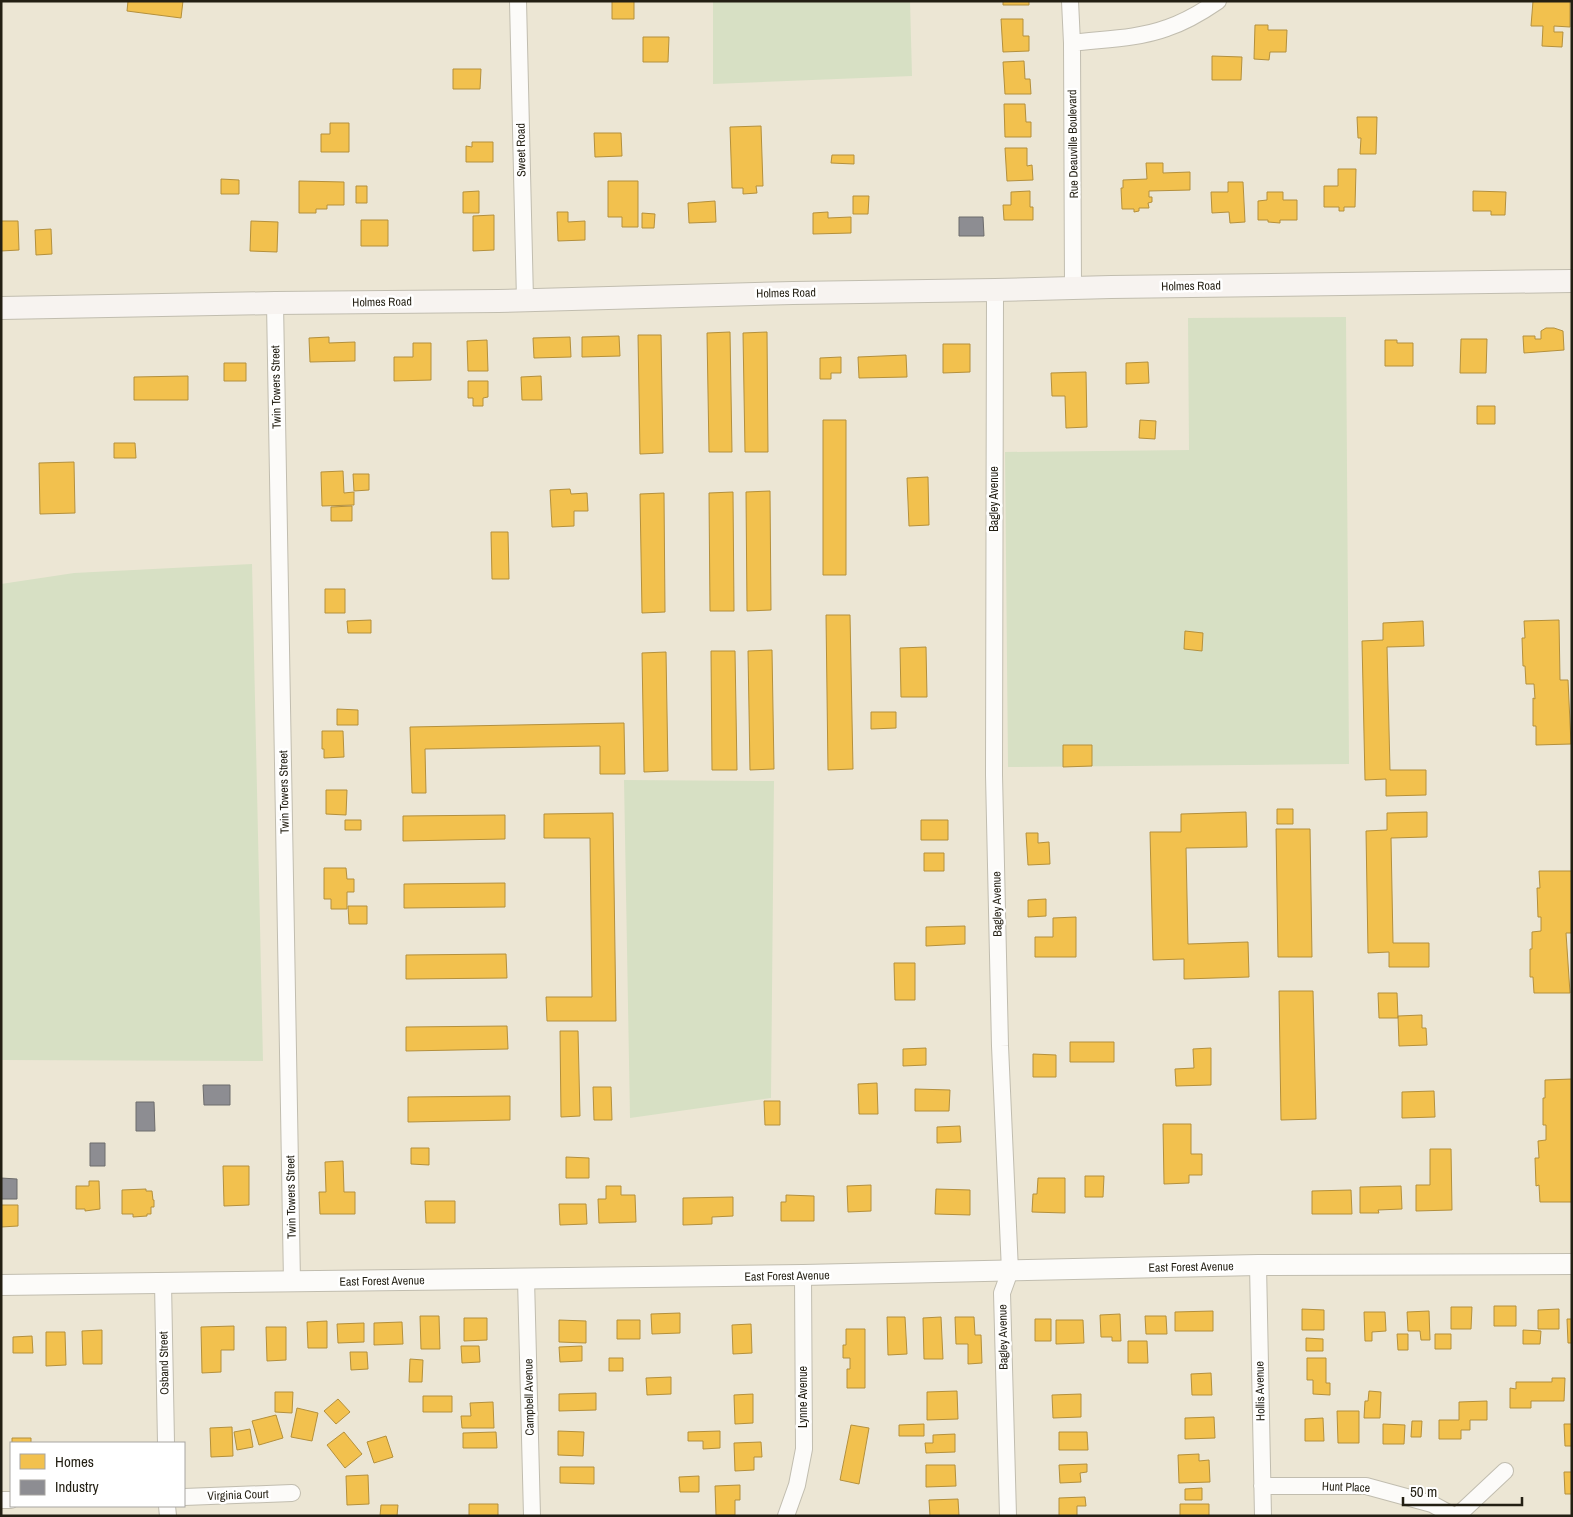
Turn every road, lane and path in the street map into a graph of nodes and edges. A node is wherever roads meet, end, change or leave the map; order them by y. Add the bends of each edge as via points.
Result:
1 (518, 1) edge
2 (1070, 1) edge
3 (1218, 1) edge
4 (1072, 43) junction
5 (1572, 281) edge
6 (1073, 288) junction
7 (995, 290) junction
8 (525, 300) junction
9 (275, 303) junction
10 (1, 308) edge
11 (1572, 1264) edge
12 (1258, 1266) junction
13 (1010, 1271) junction
14 (803, 1276) junction
15 (526, 1279) junction
16 (292, 1282) junction
17 (163, 1283) junction
18 (1, 1285) edge
19 (166, 1442) edge
20 (1505, 1471) dead end
21 (1262, 1486) junction
22 (292, 1493) dead end
23 (185, 1497) edge
24 (532, 1516) edge
25 (786, 1516) edge
26 (1008, 1516) edge
27 (1263, 1516) edge
28 (1456, 1516) edge

1 - 8 street, Sweet Road
2 - 4 street, Rue Deauville Boulevard
3 - 4 street via 1167,28 1143,35
4 - 6 street, Rue Deauville Boulevard
5 - 6 main road, Holmes Road
6 - 7 main road, Holmes Road
7 - 8 main road, Holmes Road
7 - 13 street, Bagley Avenue via 994,775 1000,1046
8 - 9 main road, Holmes Road
9 - 10 main road, Holmes Road
9 - 16 street, Twin Towers Street
11 - 12 street, East Forest Avenue
12 - 13 street, East Forest Avenue
12 - 21 street, Hollis Avenue
13 - 14 street, East Forest Avenue
13 - 26 street, Bagley Avenue via 1002,1293
14 - 15 street, East Forest Avenue
14 - 25 street, Lynne Avenue via 804,1449
15 - 16 street, East Forest Avenue
15 - 24 street, Campbell Avenue
16 - 17 street, East Forest Avenue
17 - 18 street, East Forest Avenue
17 - 19 street, Osband Street
20 - 28 street, Hunt Place
21 - 27 street, Hollis Avenue
21 - 28 street, Hunt Place via 1366,1486 1432,1504
22 - 23 street, Virginia Court

